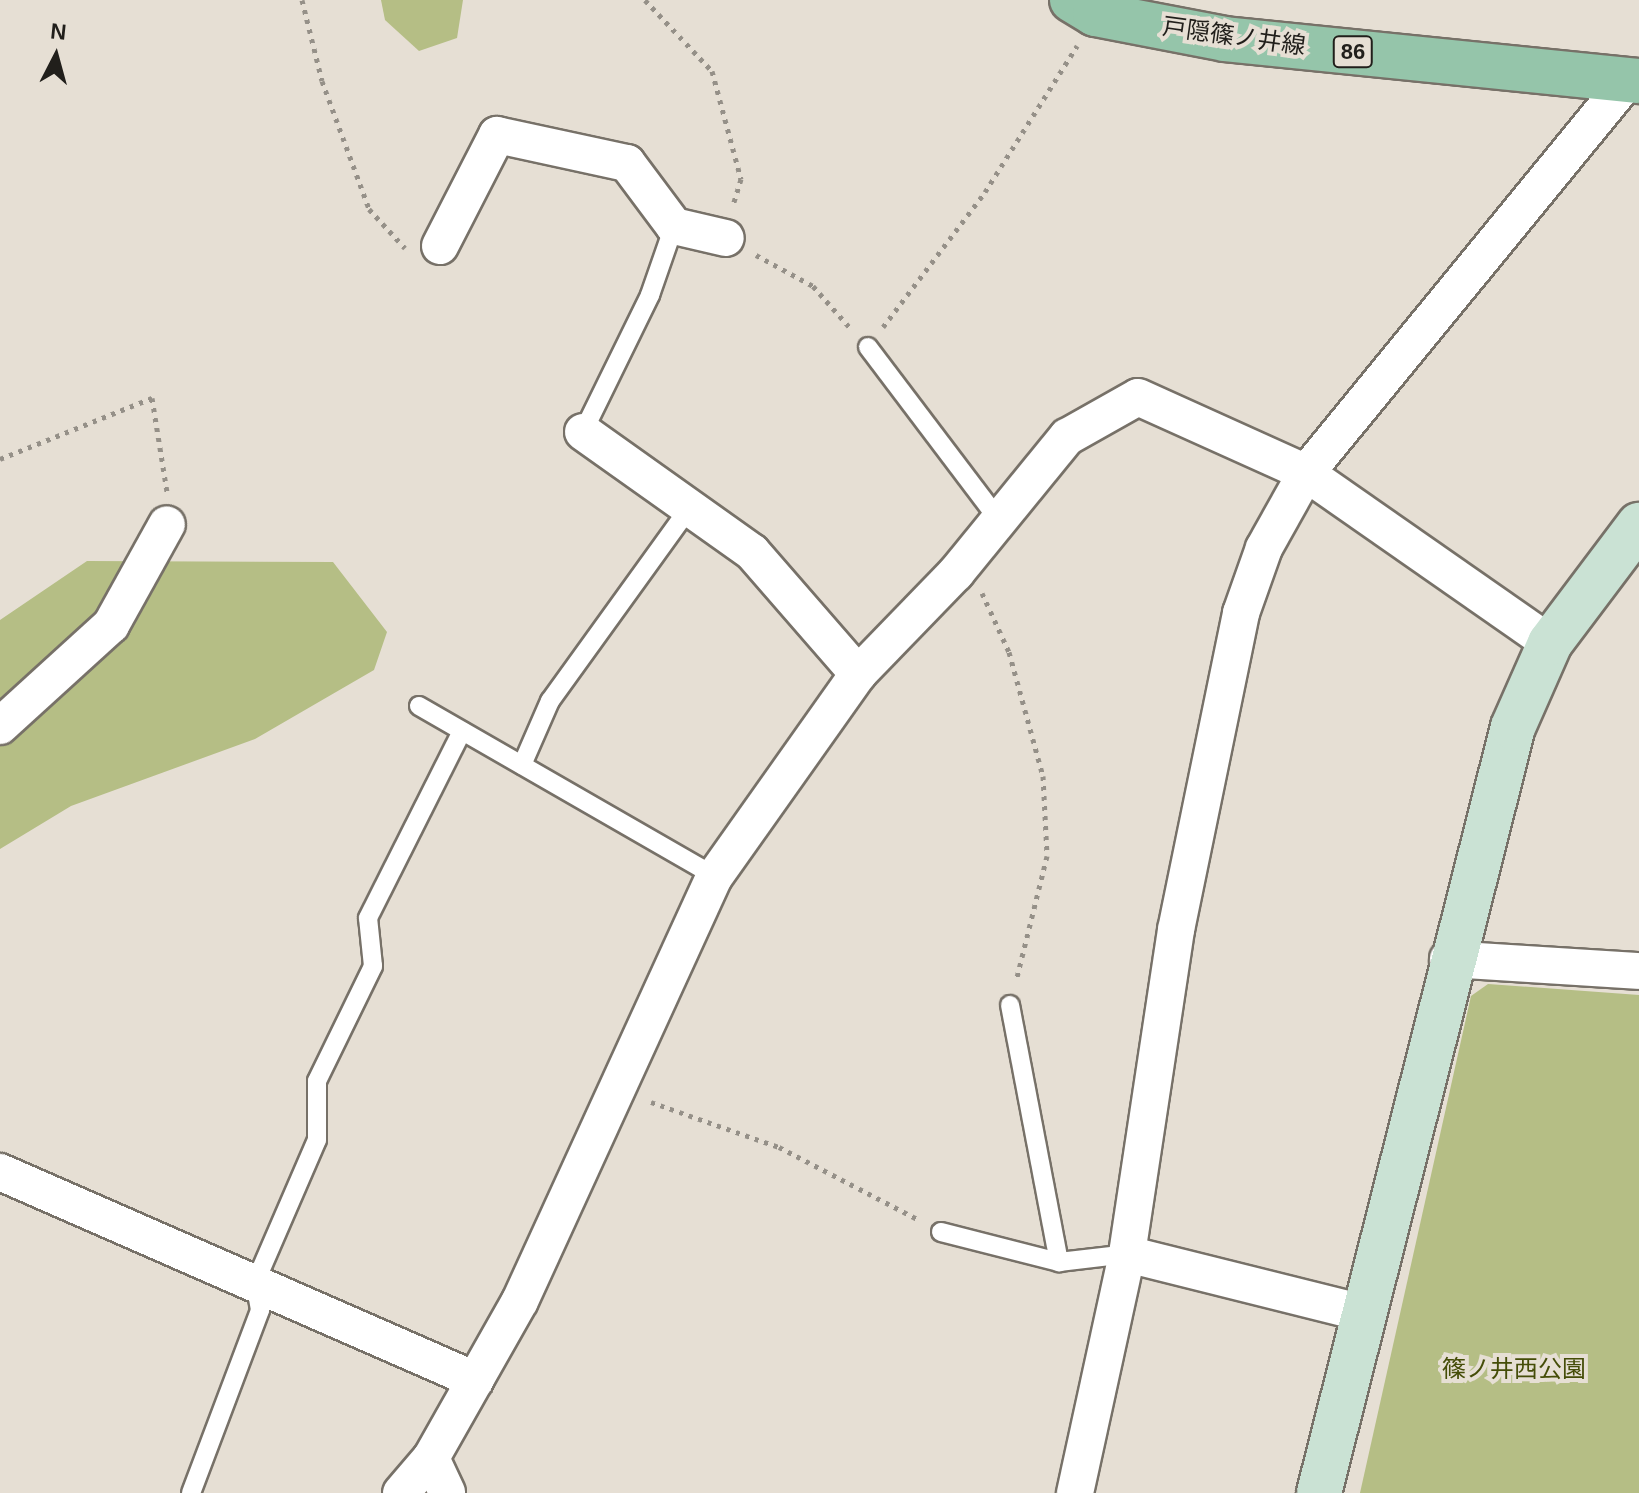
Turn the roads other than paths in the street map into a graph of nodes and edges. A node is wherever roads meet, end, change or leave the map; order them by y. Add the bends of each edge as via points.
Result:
1 (1084, 7) edge
2 (1633, 81) edge
3 (674, 226) junction
4 (726, 238) road end
5 (440, 246) road end
6 (868, 347) road end
7 (583, 432) joint
8 (1306, 473) junction
9 (689, 508) junction
10 (999, 520) junction
11 (167, 524) road end
12 (1639, 525) edge
13 (1550, 643) junction
14 (858, 674) junction
15 (419, 706) dead end
16 (0, 726) edge
17 (462, 731) junction
18 (522, 765) junction
19 (715, 876) junction
20 (1448, 959) junction
21 (1639, 971) edge
22 (1010, 1005) road end
23 (0, 1172) edge
24 (941, 1232) road end
25 (1127, 1254) junction
26 (1059, 1262) junction
27 (255, 1283) junction
28 (1360, 1312) junction
29 (475, 1380) junction
30 (431, 1458) junction
31 (191, 1493) edge
32 (401, 1493) edge
33 (447, 1493) edge
34 (1075, 1493) edge
35 (1319, 1493) edge

1 - 2 main road, 戸隠篠ノ井線 / 86 via 1225,39
2 - 8 street
3 - 4 street
3 - 5 street via 627,163 497,135
3 - 7 lane via 650,295
6 - 10 lane
7 - 9 street
8 - 10 street via 1138,397 1067,437
8 - 13 street
8 - 25 street via 1264,548 1241,613 1176,930
9 - 14 street via 752,552
9 - 18 lane via 550,701
10 - 14 street
11 - 16 street via 111,625
12 - 13 street
13 - 20 street via 1513,727 1479,873
14 - 19 street
15 - 17 lane
17 - 18 lane
17 - 27 lane via 368,918 373,966 317,1081 317,1140
18 - 19 lane
19 - 29 street via 619,1091
20 - 21 street
20 - 28 street
22 - 26 lane
23 - 27 street
24 - 26 lane
25 - 26 lane
25 - 28 street
25 - 34 street
27 - 29 street
27 - 31 lane via 260,1310
28 - 35 street
29 - 30 street
30 - 32 street
30 - 33 street

